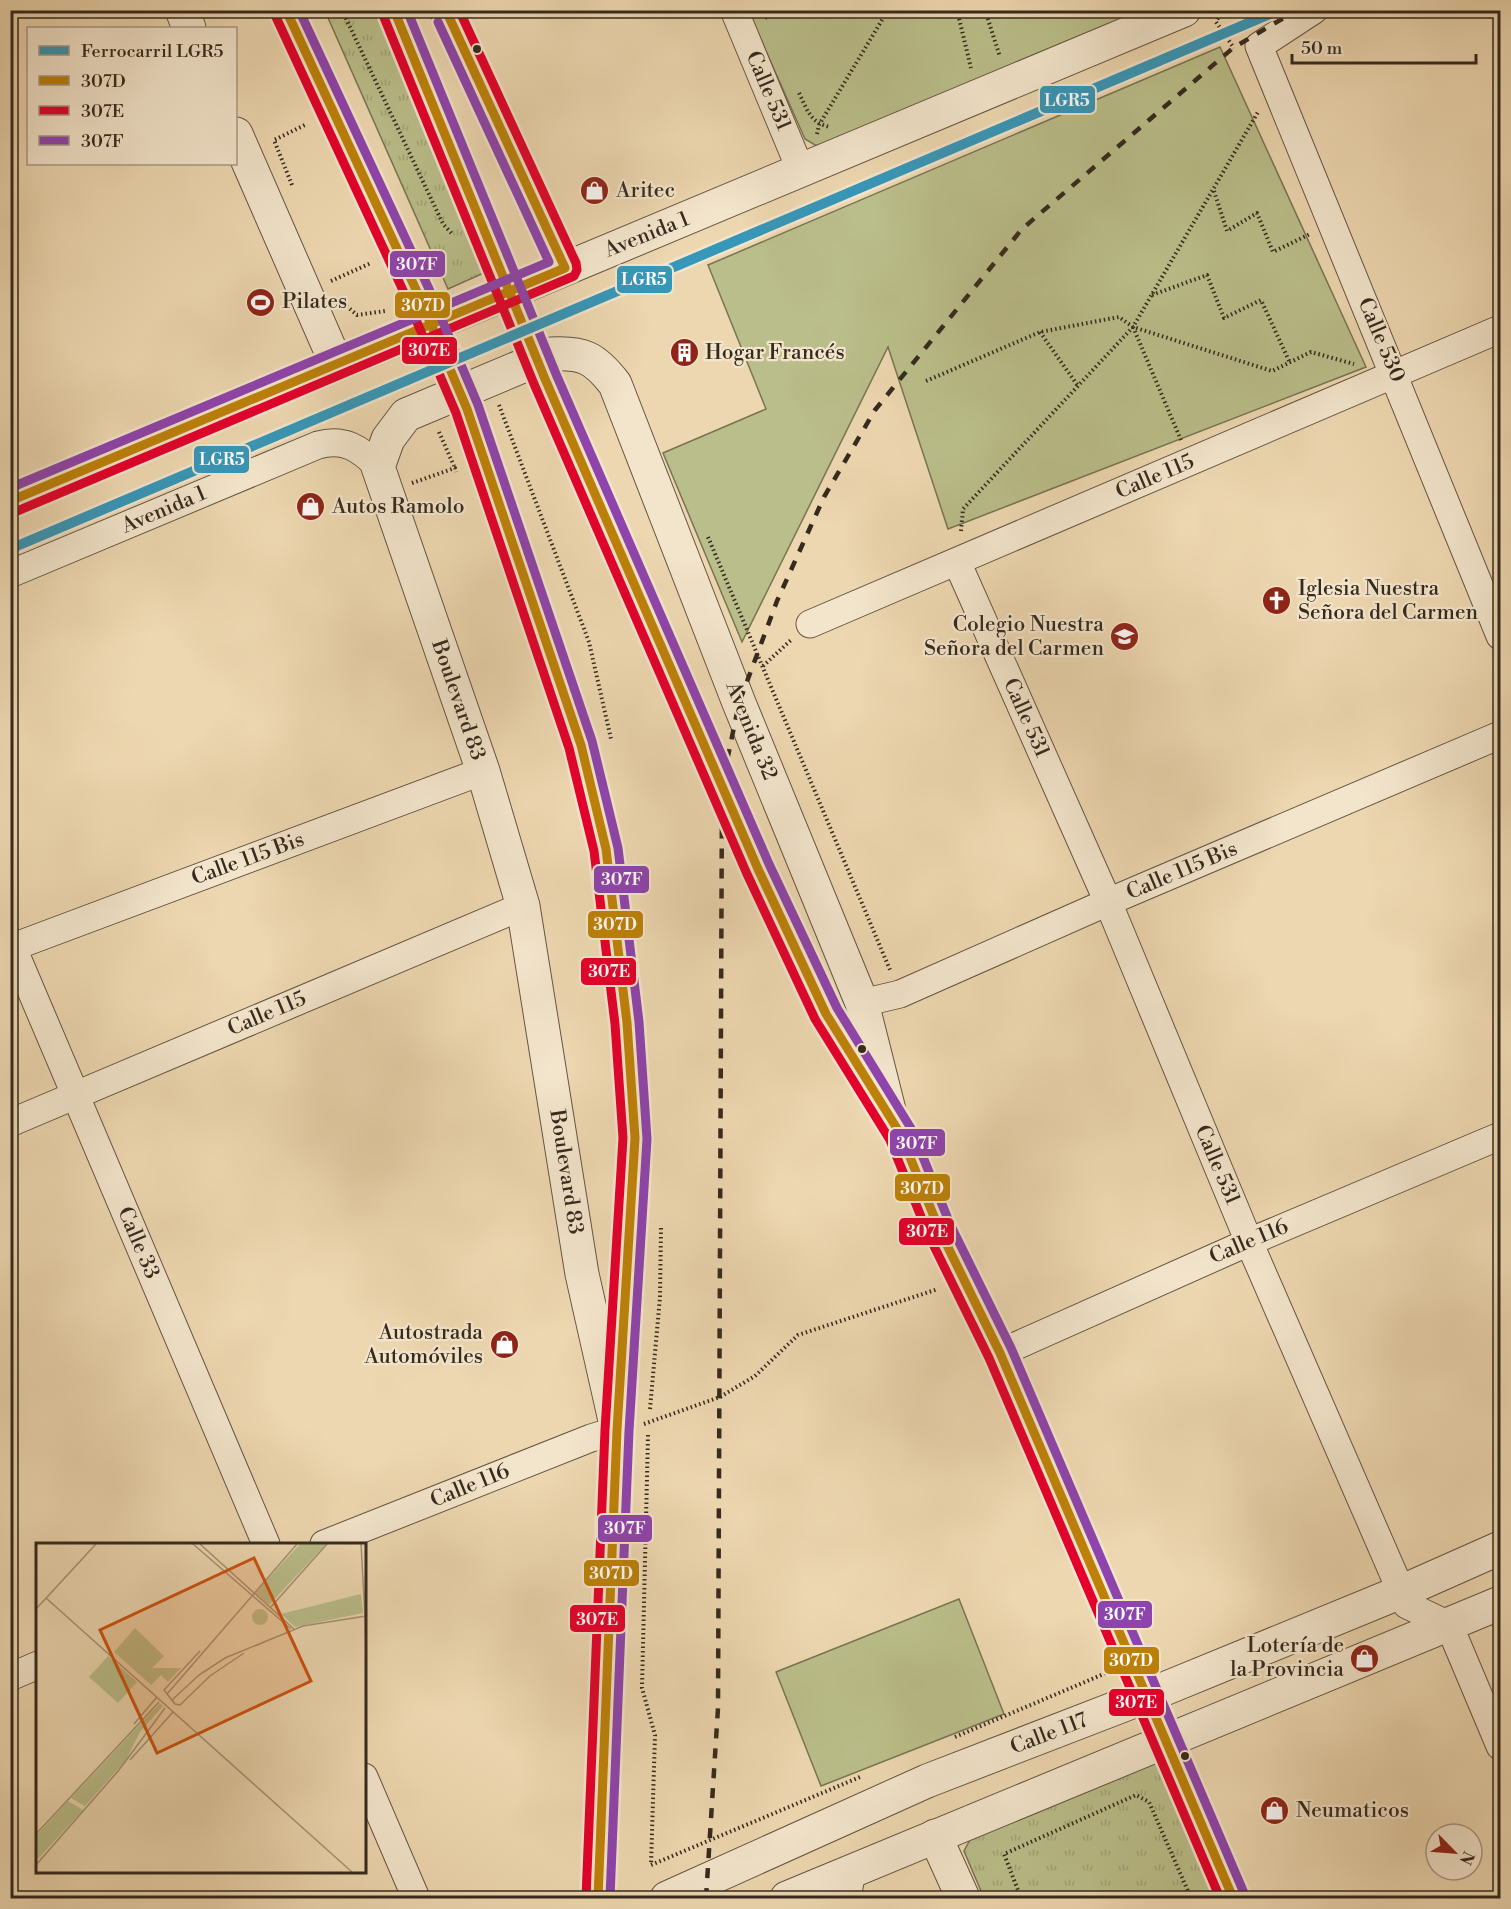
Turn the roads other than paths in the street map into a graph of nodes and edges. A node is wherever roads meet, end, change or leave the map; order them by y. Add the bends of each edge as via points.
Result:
1 (182, 10) edge
2 (286, 10) edge
3 (394, 10) edge
4 (446, 10) edge
5 (734, 10) edge
6 (1184, 10) edge
7 (1314, 10) edge
8 (189, 27) edge
9 (237, 136) edge
10 (801, 171) junction
11 (498, 264) tunnel mouth
12 (566, 268) junction
13 (418, 294) tunnel mouth
14 (1500, 329) edge
15 (336, 363) junction
16 (1395, 375) junction
17 (545, 379) tunnel mouth
18 (481, 403) tunnel mouth
19 (378, 467) junction
20 (10, 501) edge
21 (957, 562) junction
22 (10, 574) edge
23 (810, 624) road end
24 (1500, 636) edge
25 (1500, 735) edge
26 (483, 771) junction
27 (1108, 902) junction
28 (523, 906) junction
29 (12, 944) edge
30 (862, 1003) junction
31 (76, 1095) junction
32 (891, 1117) junction
33 (10, 1123) edge
34 (1500, 1136) edge
35 (1249, 1242) junction
36 (1000, 1353) junction
37 (617, 1430) junction
38 (265, 1543) edge
39 (329, 1543) edge
40 (1500, 1548) edge
41 (1405, 1598) junction
42 (1500, 1603) edge
43 (1449, 1625) junction
44 (1392, 1648) junction
45 (36, 1666) edge
46 (10, 1677) edge
47 (1147, 1696) junction
48 (1166, 1742) junction
49 (1500, 1746) edge
50 (366, 1782) edge
51 (935, 1836) junction
52 (850, 1885) edge
53 (416, 1899) edge
54 (598, 1899) edge
55 (667, 1899) edge
56 (787, 1899) edge
57 (963, 1899) edge
58 (1233, 1899) edge

1 - 8 street
2 - 13 highway
3 - 11 highway
4 - 12 street
5 - 10 street, Calle 531
6 - 10 street, Avenida 1
7 - 16 street, Calle 530 via 1259,46
9 - 15 street via 317,286
10 - 12 street, Avenida 1
12 - 15 street, Avenida 1
14 - 16 street, Calle 115
15 - 20 street, Avenida 1
16 - 21 street, Calle 115
16 - 24 street, Calle 530
17 - 32 highway, Avenida 32 via 772,900 826,1014
18 - 37 highway via 581,745 606,849 627,1023 635,1138
19 - 22 street, Avenida 1 via 346,443 318,445
19 - 26 street, Boulevard 83
19 - 30 street, Avenida 32 via 395,426 416,408 551,354 587,357 602,367 615,384 739,703
21 - 23 street, Calle 115
21 - 27 street, Calle 531
25 - 27 street, Calle 115 Bis
26 - 28 street, Boulevard 83
26 - 29 street, Calle 115 Bis
27 - 30 street, Calle 115 Bis via 900,994
27 - 35 street, Calle 531
28 - 31 street, Calle 115
28 - 37 street, Boulevard 83 via 582,1274
29 - 31 street, Calle 33
30 - 32 street, Avenida 32
31 - 33 street, Calle 115
31 - 38 street, Calle 33
32 - 36 highway, Avenida 32
34 - 35 street, Calle 116
35 - 36 street, Calle 116
35 - 41 street, Calle 531
36 - 47 highway, Avenida 32
37 - 39 street, Calle 116
37 - 54 highway, Boulevard 83
40 - 41 street, Calle 117
41 - 43 street
41 - 44 street via 1403,1629
41 - 47 street, Calle 117
42 - 43 street
43 - 44 street
43 - 49 street
44 - 48 street
45 - 46 street
47 - 48 highway, Avenida 32
47 - 55 street, Calle 117 via 927,1781
48 - 51 street
48 - 58 highway, Avenida 32
50 - 53 street
51 - 52 street
51 - 57 street
52 - 56 street

